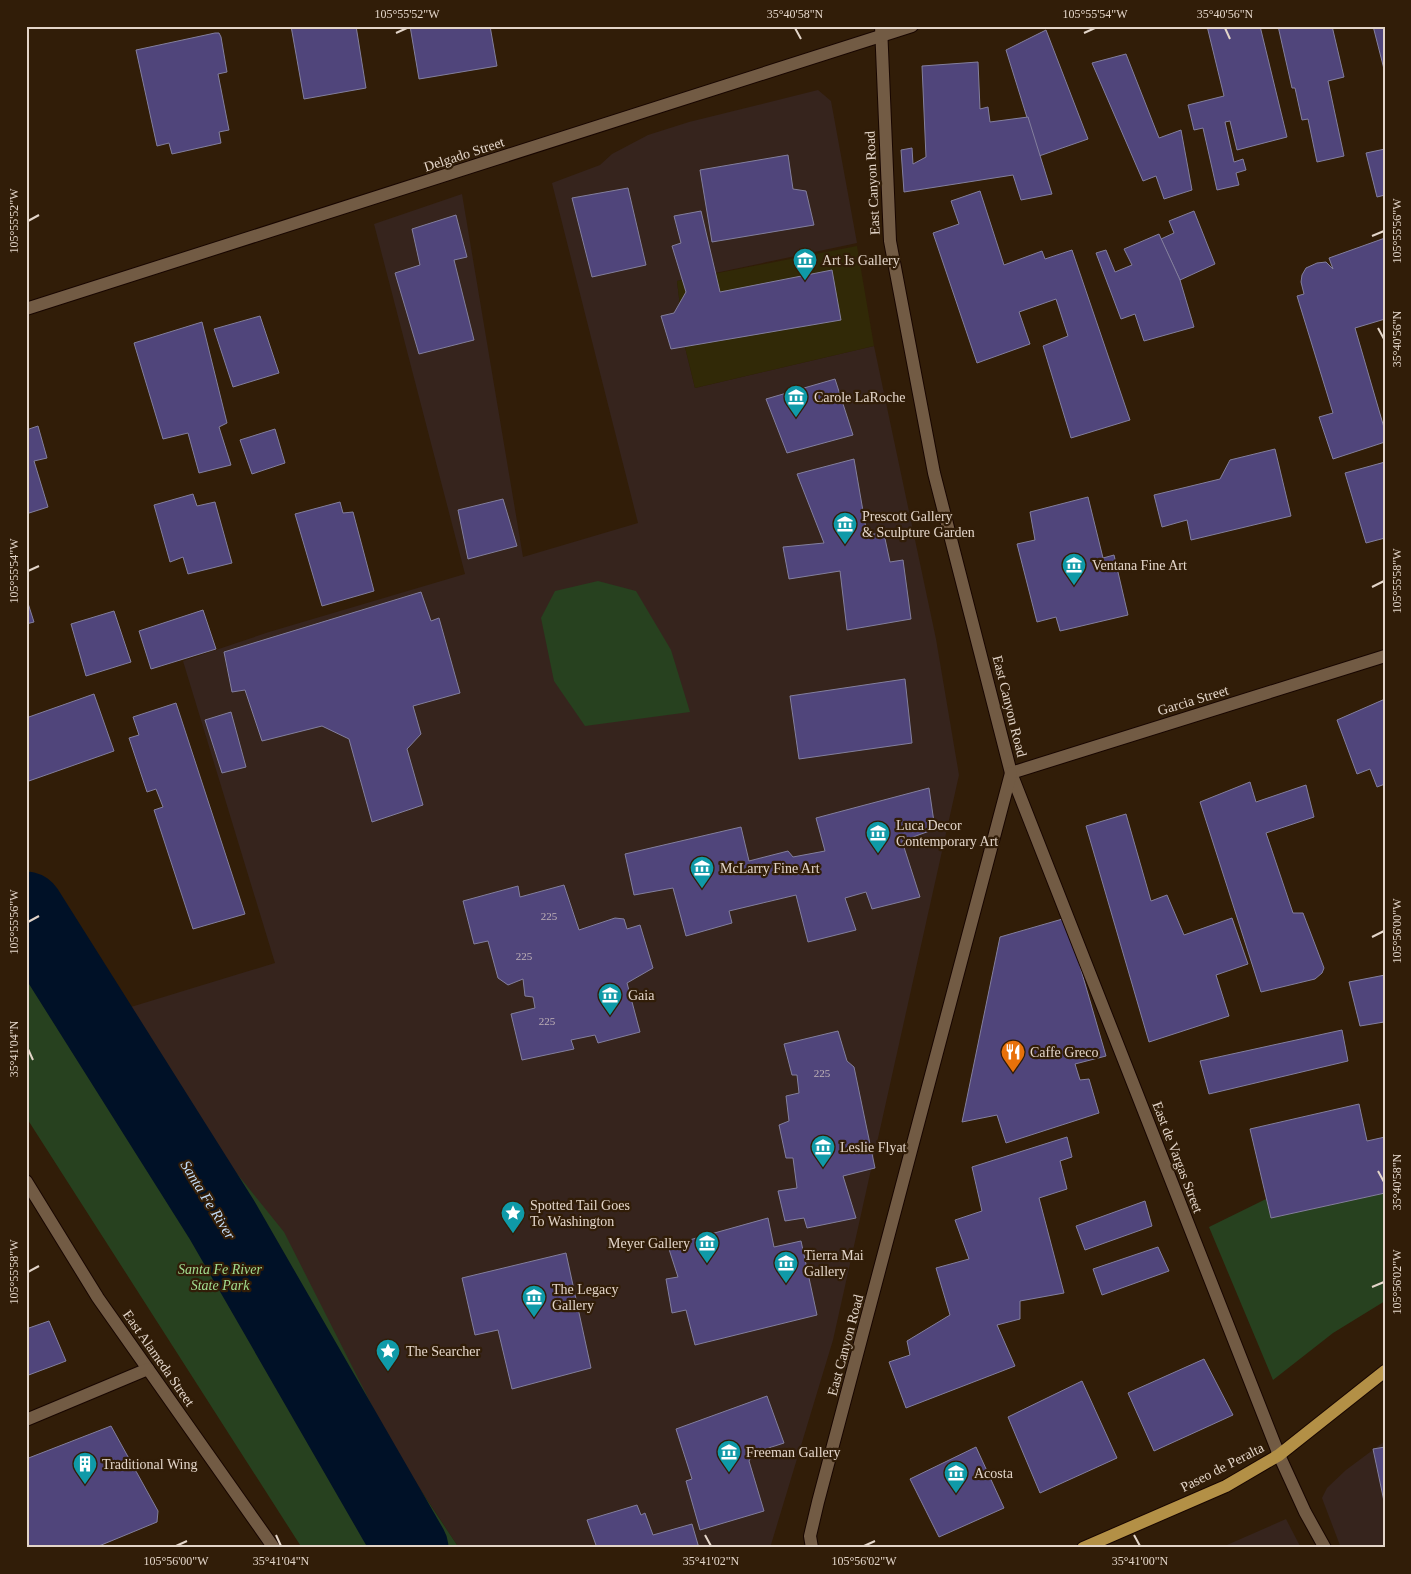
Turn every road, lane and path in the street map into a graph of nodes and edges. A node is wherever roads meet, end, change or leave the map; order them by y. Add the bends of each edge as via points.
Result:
1 (912, 26) edge
2 (881, 31) edge
3 (26, 310) edge
4 (1385, 656) edge
5 (1011, 773) junction
6 (26, 1180) edge
7 (148, 1369) junction
8 (1385, 1370) edge
9 (26, 1420) edge
10 (1279, 1455) junction
11 (274, 1548) edge
12 (812, 1548) edge
13 (1083, 1548) edge
14 (1325, 1548) edge

1 - 2 street, Delgado Street
2 - 3 street, Delgado Street
2 - 5 street, East Canyon Road via 890,241 934,473
4 - 5 street, Garcia Street
5 - 10 street, East de Vargas Street
5 - 12 street, East Canyon Road via 818,1502 810,1536
6 - 7 street, East Alameda Street via 98,1298
7 - 9 street
7 - 11 street, East Alameda Street
8 - 10 main road, Paseo de Peralta
10 - 13 main road, Paseo de Peralta via 1226,1486
10 - 14 street, East de Vargas Street via 1304,1512

